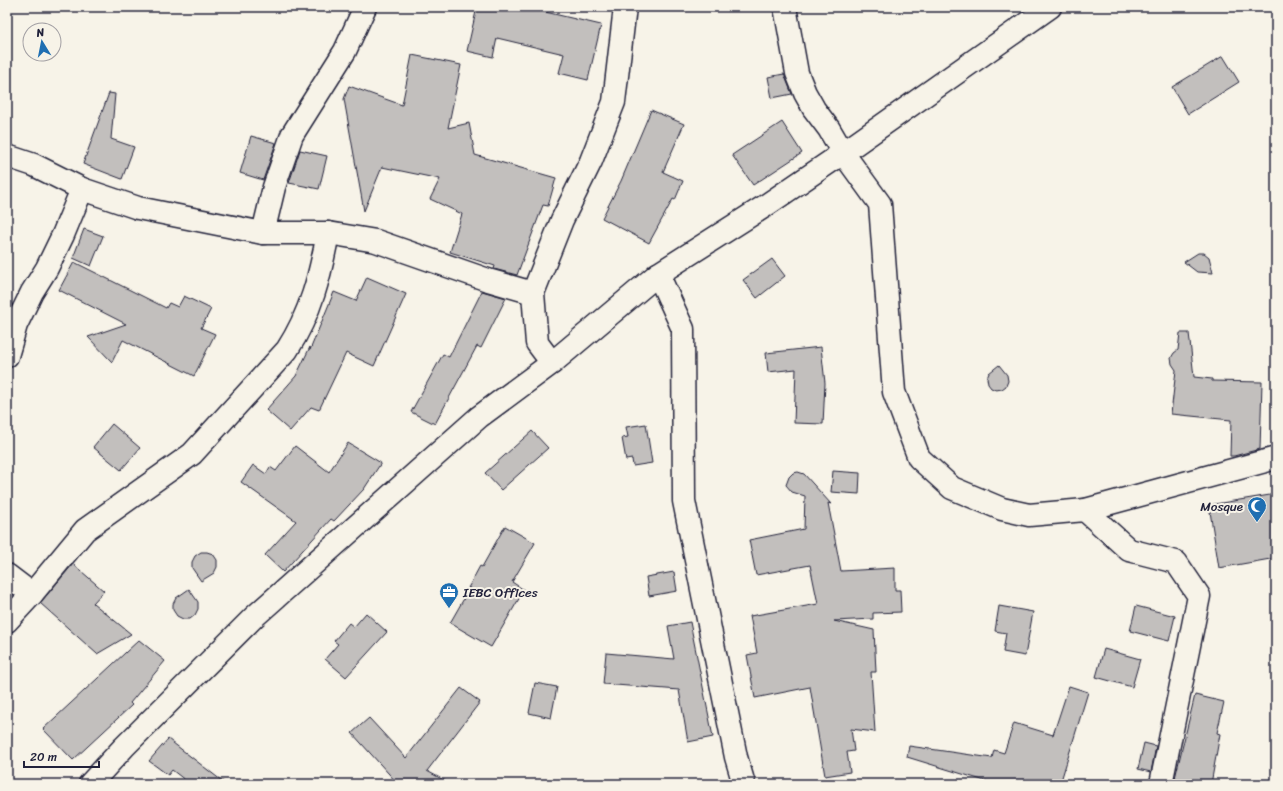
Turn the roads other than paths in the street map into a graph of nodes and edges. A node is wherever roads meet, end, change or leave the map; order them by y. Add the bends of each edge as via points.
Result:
1 (365, 7) edge
2 (626, 7) edge
3 (785, 7) edge
4 (1050, 7) edge
5 (843, 153) junction
6 (7, 156) edge
7 (82, 189) junction
8 (263, 233) junction
9 (328, 233) junction
10 (658, 274) junction
11 (533, 293) junction
12 (12, 323) edge
13 (7, 356) edge
14 (552, 363) junction
15 (1276, 458) edge
16 (1085, 510) junction
17 (7, 575) edge
18 (32, 594) junction
19 (7, 621) edge
20 (90, 784) edge
21 (744, 784) edge
22 (1161, 784) edge

1 - 8 street via 345,51 292,135 274,187
2 - 11 street via 614,102
3 - 5 street via 797,73 814,109
4 - 5 street
5 - 10 street
5 - 16 street via 880,204 894,392 918,458 952,488 1002,510 1029,515
6 - 7 street via 34,165
7 - 8 street via 138,208
7 - 12 street via 47,268
8 - 9 street
9 - 11 street via 376,241
9 - 18 street via 310,304 287,350 192,454 85,530
10 - 14 street
10 - 21 street via 683,329 684,501 736,757
11 - 14 street via 537,343
12 - 13 street
14 - 20 street via 479,417 254,617
15 - 16 street
16 - 22 street via 1129,550 1176,562 1199,596
17 - 18 street
18 - 19 street

